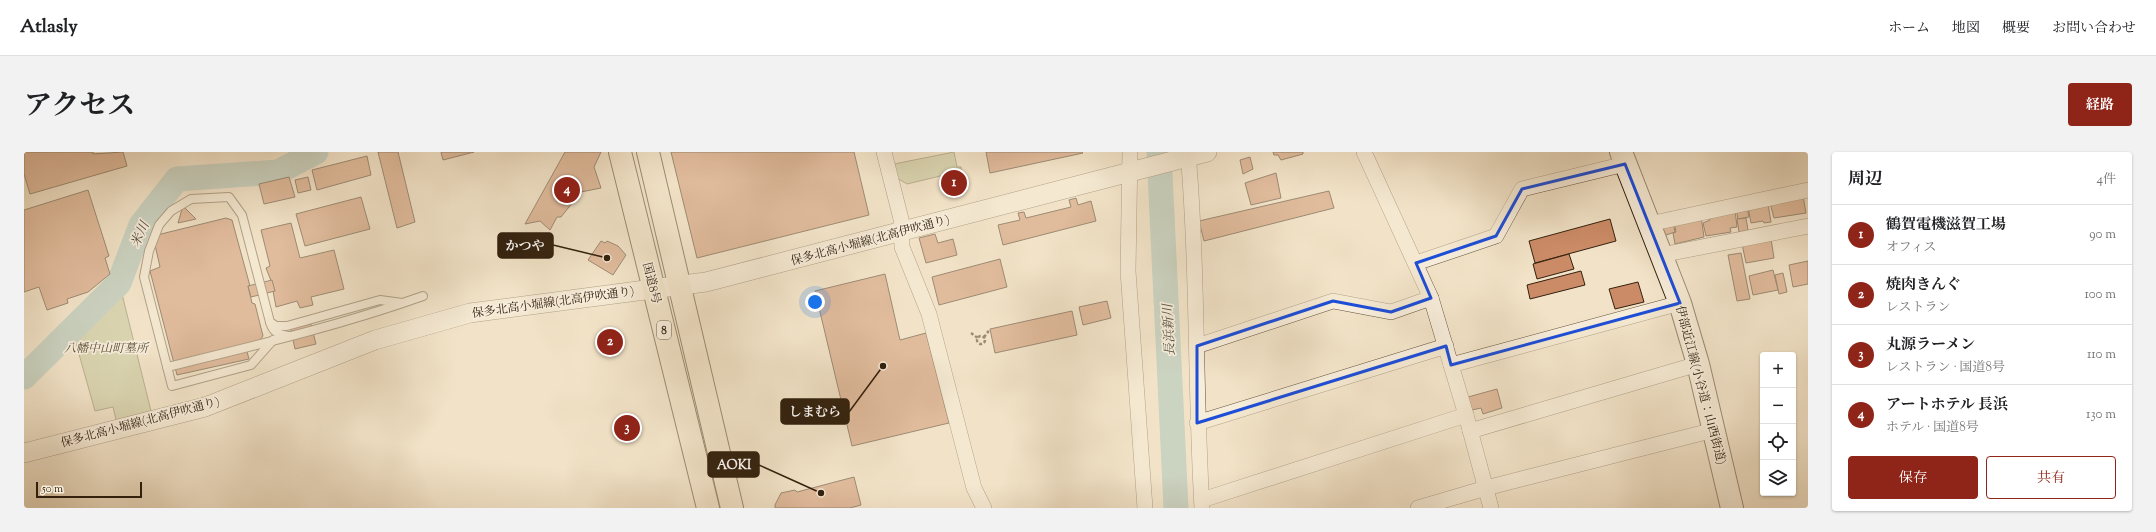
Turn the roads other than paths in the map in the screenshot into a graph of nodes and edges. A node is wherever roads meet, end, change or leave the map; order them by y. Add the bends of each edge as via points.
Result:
1 (620, 152) edge
2 (648, 152) edge
3 (884, 152) edge
4 (1130, 152) edge
5 (1207, 152) edge
6 (1364, 152) edge
7 (1185, 156) edge
8 (1623, 158) edge
9 (1133, 171) junction
10 (1808, 190) edge
11 (1649, 224) junction
12 (1808, 226) edge
13 (902, 232) junction
14 (1661, 255) junction
15 (1416, 263) junction
16 (680, 286) junction
17 (654, 289) junction
18 (423, 296) dead end
19 (1430, 298) junction
20 (402, 303) junction
21 (1680, 304) junction
22 (270, 322) junction
23 (290, 337) junction
24 (274, 340) junction
25 (1197, 346) junction
26 (1446, 346) junction
27 (1698, 364) junction
28 (1451, 365) junction
29 (167, 367) junction
30 (1466, 415) junction
31 (1197, 423) junction
32 (1714, 430) junction
33 (1470, 431) junction
34 (24, 453) edge
35 (1486, 488) junction
36 (1202, 504) edge
37 (708, 508) edge
38 (732, 508) edge
39 (984, 508) edge
40 (1145, 508) edge
41 (1418, 508) edge
42 (1491, 508) edge
43 (1732, 508) edge

1 - 17 highway, 国道8号 / 8
2 - 16 highway, 国道8号 / 8
3 - 13 street
4 - 9 street
5 - 7 street, 保多北高小堀線(北高伊吹通り)
6 - 15 street
7 - 9 street, 保多北高小堀線(北高伊吹通り)
7 - 25 street
8 - 11 main road, 伊部近江線(小谷道：山西街道)
8 - 15 street via 1522,189 1496,236
9 - 13 street, 保多北高小堀線(北高伊吹通り)
9 - 40 street via 1128,271
10 - 11 street
11 - 14 main road, 伊部近江線(小谷道：山西街道)
12 - 14 street
13 - 16 street, 保多北高小堀線(北高伊吹通り) via 706,282
13 - 39 street via 902,247 929,314 974,488
14 - 21 main road, 伊部近江線(小谷道：山西街道)
15 - 19 street
16 - 17 street, 保多北高小堀線(北高伊吹通り)
16 - 38 highway, 国道8号 / 8 via 688,330
17 - 34 street, 保多北高小堀線(北高伊吹通り) via 470,313 375,340 205,407
17 - 37 highway, 国道8号 / 8
18 - 20 lane
19 - 25 street via 1391,312 1333,301
19 - 26 street
20 - 22 lane via 380,300 287,326 276,326
20 - 23 lane
21 - 27 main road, 伊部近江線(小谷道：山西街道)
21 - 28 street
22 - 23 lane via 273,331 278,335
22 - 29 lane via 242,215 229,197 190,199 171,211 159,224 149,251 144,277
23 - 24 lane
24 - 29 lane
24 - 29 lane via 251,364 172,386
25 - 31 street
26 - 28 street
26 - 31 street
27 - 32 main road, 伊部近江線(小谷道：山西街道)
27 - 33 street
28 - 30 street
30 - 33 street
30 - 36 street
31 - 36 street
32 - 35 street
32 - 43 main road, 伊部近江線(小谷道：山西街道)
33 - 35 street
35 - 41 street
35 - 42 street

